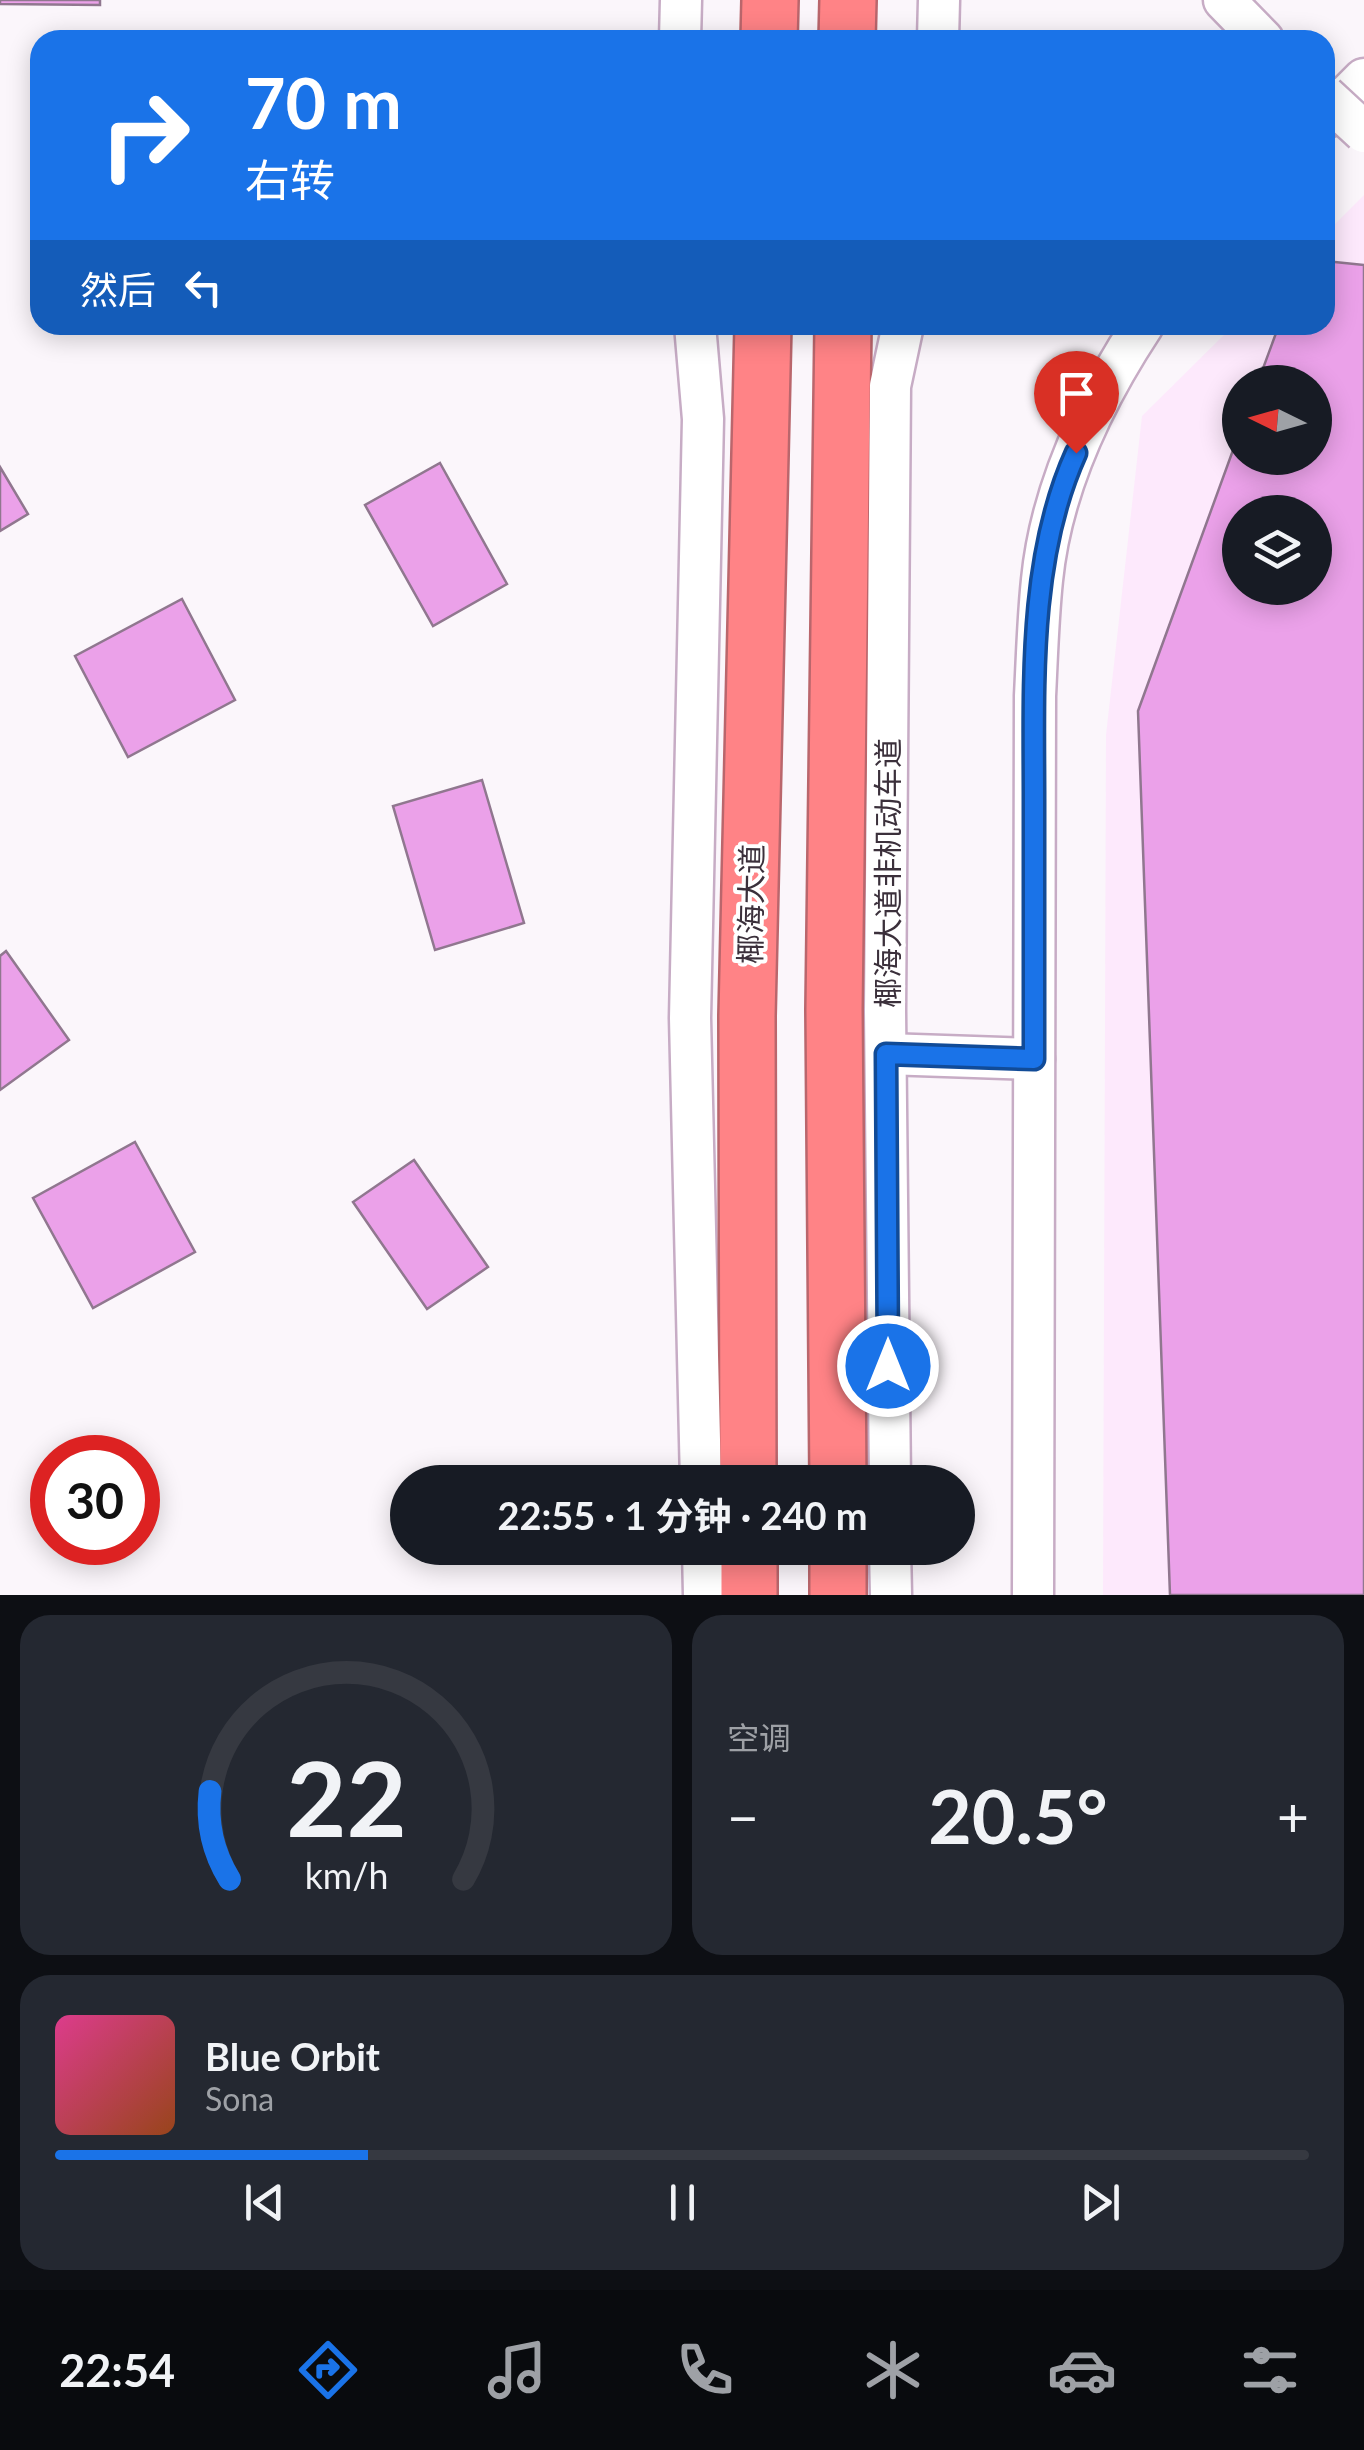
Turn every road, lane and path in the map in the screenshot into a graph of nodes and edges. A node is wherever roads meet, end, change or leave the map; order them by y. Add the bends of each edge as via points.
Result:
1 (680, 0) edge
2 (770, 0) edge
3 (848, 0) edge
4 (939, 0) edge
5 (680, 30) edge
6 (770, 30) edge
7 (847, 30) edge
8 (938, 30) edge
9 (1364, 79) edge
10 (1335, 105) edge
11 (1335, 108) edge
12 (1364, 132) edge
13 (696, 335) edge
14 (763, 335) edge
15 (844, 335) edge
16 (901, 335) edge
17 (1137, 335) edge
18 (886, 1054) junction
19 (1034, 1059) junction
20 (702, 1465) edge
21 (748, 1465) edge
22 (838, 1465) edge
23 (890, 1465) edge
24 (703, 1565) edge
25 (748, 1565) edge
26 (838, 1565) edge
27 (890, 1565) edge
28 (704, 1595) edge
29 (749, 1595) edge
30 (838, 1595) edge
31 (891, 1595) edge
32 (1033, 1595) edge

1 - 5 street
2 - 6 highway
3 - 7 highway
4 - 8 street
9 - 11 street
10 - 12 street, bridge
13 - 20 street via 704,418 690,1018
14 - 21 highway, 椰海大道 via 747,1016
15 - 22 highway via 834,1009
16 - 18 street, 椰海大道非机动车道 via 890,386
17 - 19 street via 1063,480 1042,577 1035,696
18 - 19 street
18 - 23 street, 椰海大道非机动车道
19 - 32 street
24 - 28 street
25 - 29 highway
26 - 30 highway
27 - 31 street

